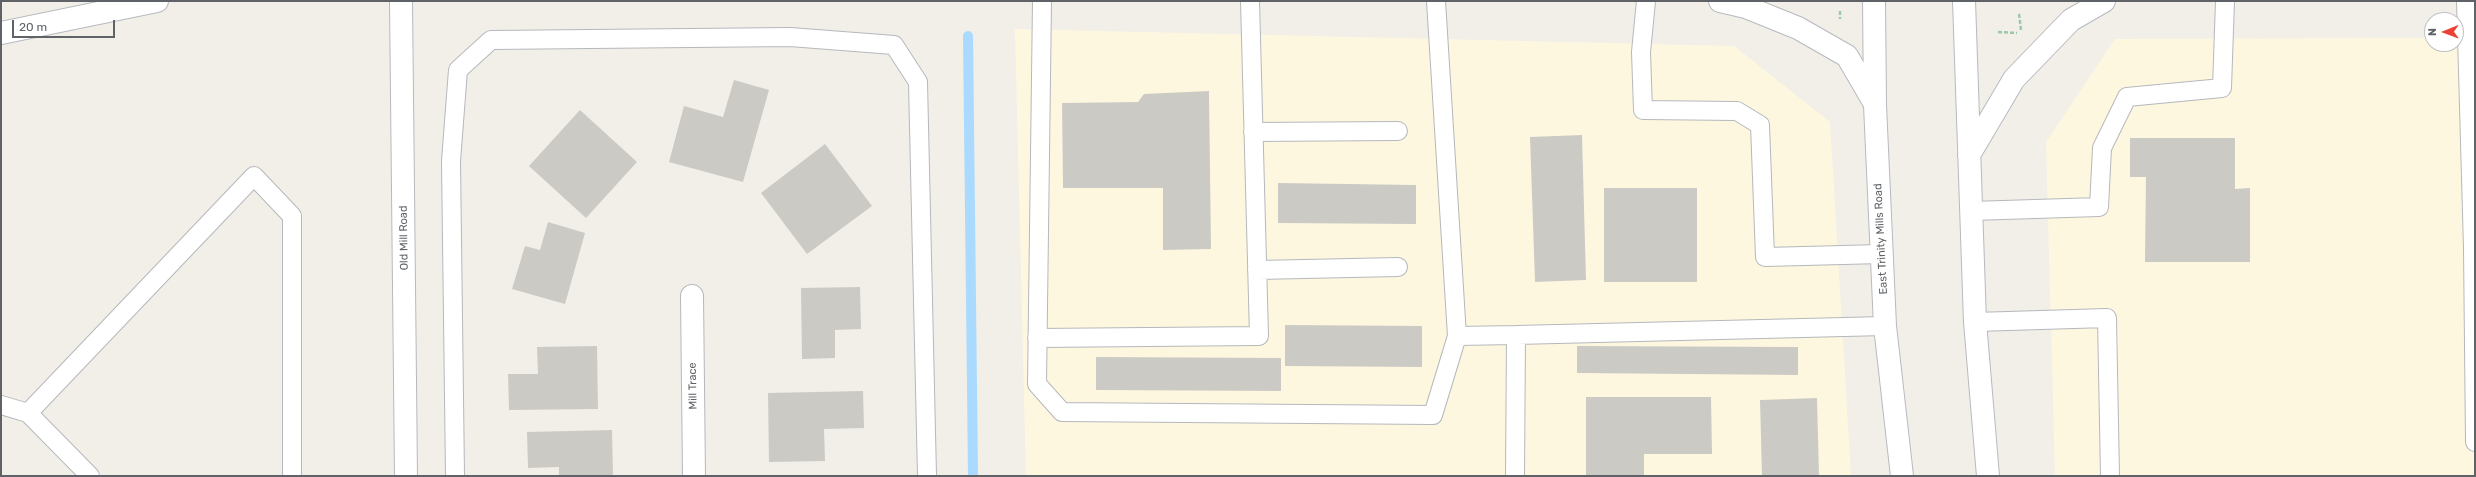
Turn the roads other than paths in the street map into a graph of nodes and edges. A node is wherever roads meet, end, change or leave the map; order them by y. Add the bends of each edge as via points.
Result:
1 (157, 1) edge
2 (401, 1) edge
3 (1042, 1) edge
4 (1250, 1) edge
5 (1436, 1) edge
6 (1646, 1) edge
7 (1720, 1) edge
8 (1874, 1) edge
9 (1964, 1) edge
10 (2104, 1) edge
11 (2225, 1) edge
12 (2466, 1) edge
13 (1, 33) edge
14 (1875, 105) junction
15 (1398, 131) dead end
16 (1253, 132) junction
17 (1969, 155) junction
18 (1971, 211) junction
19 (1882, 254) junction
20 (1398, 267) dead end
21 (1257, 270) junction
22 (692, 296) dead end
23 (1975, 322) junction
24 (1885, 326) junction
25 (1516, 335) junction
26 (1457, 336) junction
27 (1037, 338) junction
28 (1, 405) edge
29 (28, 413) junction
30 (2475, 442) edge
31 (90, 476) edge
32 (292, 476) edge
33 (406, 476) edge
34 (455, 476) edge
35 (694, 476) edge
36 (927, 476) edge
37 (1515, 476) edge
38 (1902, 476) edge
39 (1988, 476) edge
40 (2110, 476) edge

1 - 13 main road
2 - 33 main road, Old Mill Road
3 - 27 lane
4 - 16 lane
5 - 26 lane
6 - 19 lane via 1641,52 1643,110 1737,111 1760,125 1765,257
7 - 14 main road via 1746,7 1798,28 1847,56
8 - 14 main road, East Trinity Mills Road
9 - 17 main road
10 - 17 main road via 2071,20 2014,79
11 - 18 lane via 2222,88 2127,97 2102,148 2099,207
12 - 30 lane
14 - 19 main road, East Trinity Mills Road
15 - 16 lane
16 - 21 lane
17 - 18 main road
18 - 23 main road
19 - 24 main road, East Trinity Mills Road
20 - 21 lane
21 - 27 lane via 1259,336
22 - 35 main road, Mill Trace
23 - 39 main road
23 - 40 lane via 2106,318
24 - 25 lane
24 - 38 main road, East Trinity Mills Road
25 - 26 lane
25 - 37 lane
26 - 27 lane via 1433,415 1062,412 1037,384
28 - 29 lane
29 - 31 lane
29 - 32 lane via 254,176 292,216
34 - 36 lane via 451,161 458,70 491,40 790,37 894,44 918,82

